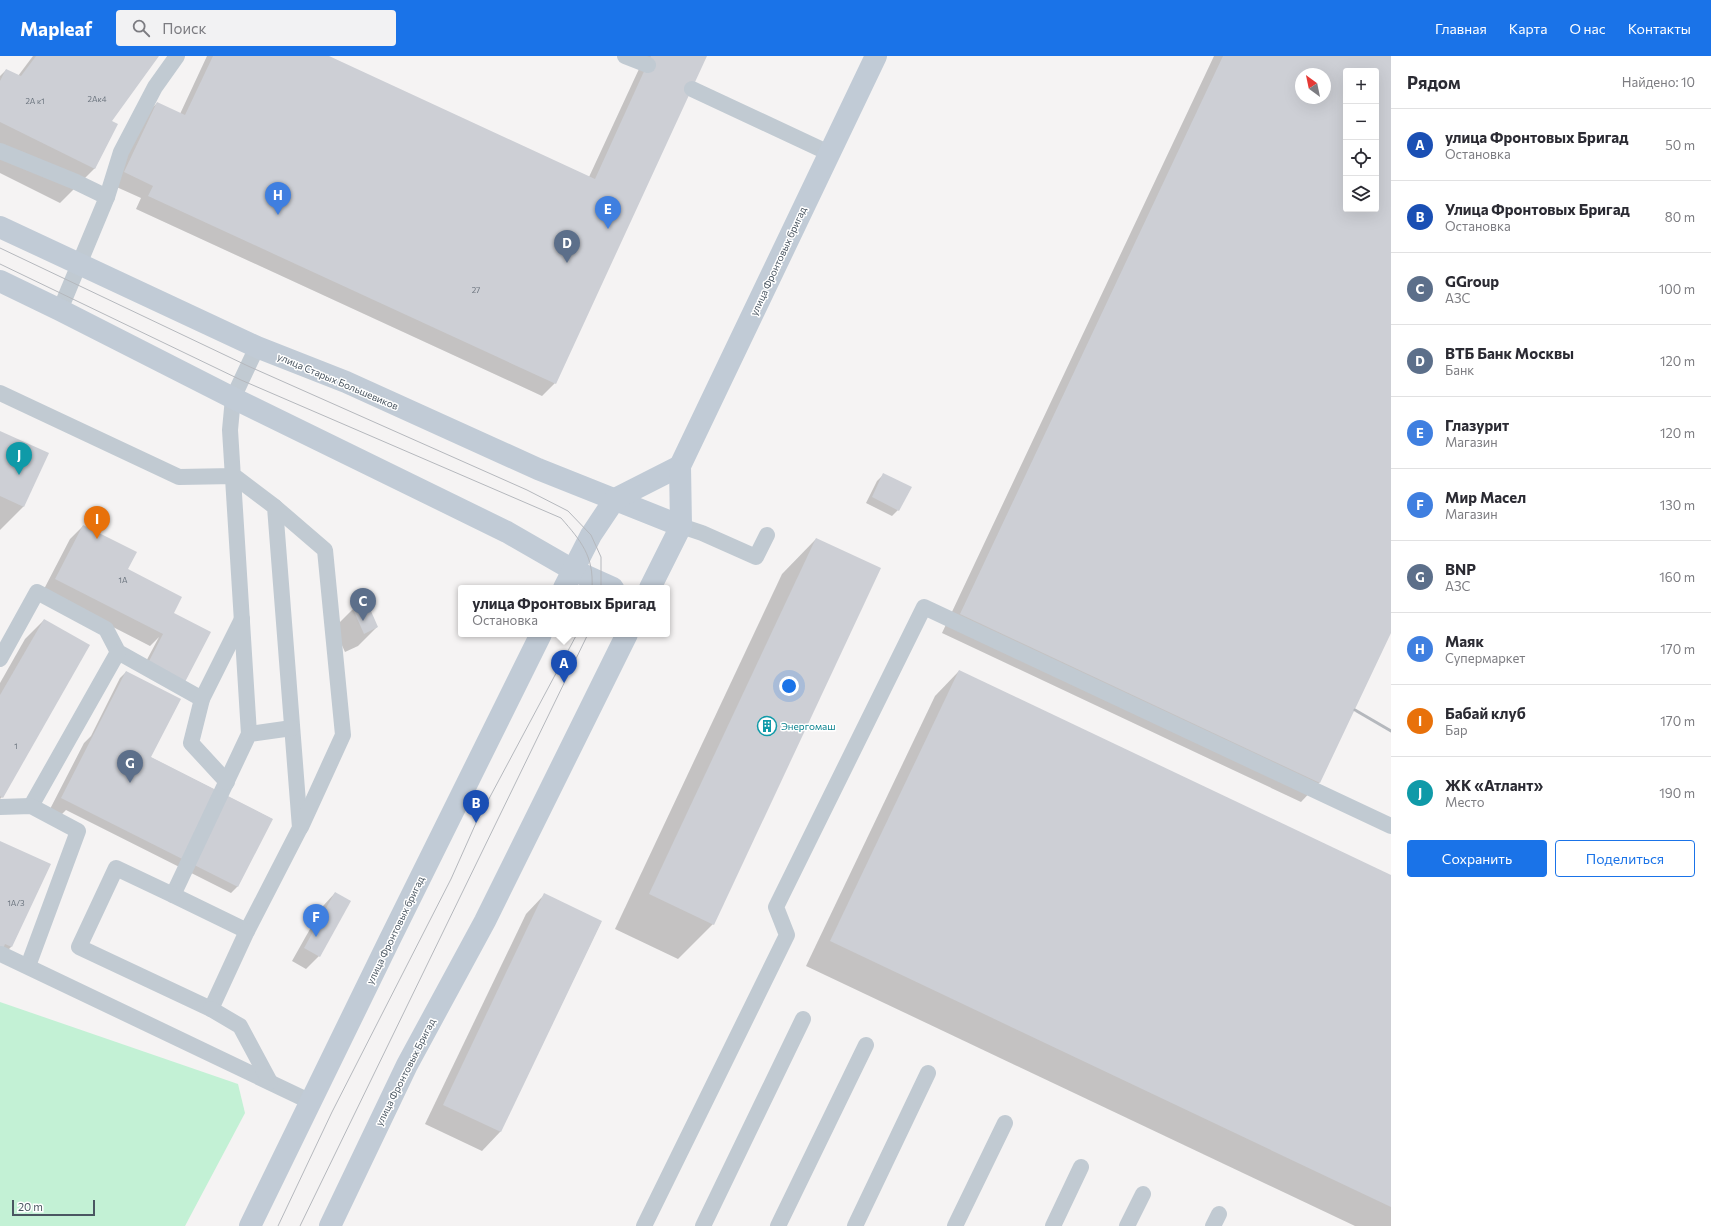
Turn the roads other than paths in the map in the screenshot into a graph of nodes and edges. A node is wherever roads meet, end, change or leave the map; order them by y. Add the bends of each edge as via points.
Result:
1 (178, 56) edge
2 (625, 56) edge
3 (876, 56) edge
4 (648, 64) dead end
5 (692, 89) dead end
6 (0, 151) edge
7 (829, 153) junction
8 (107, 197) junction
9 (0, 227) edge
10 (79, 265) junction
11 (0, 281) edge
12 (60, 310) junction
13 (257, 347) junction
14 (0, 393) edge
15 (233, 398) junction
16 (680, 466) junction
17 (234, 476) junction
18 (615, 499) junction
19 (275, 507) junction
20 (681, 526) junction
21 (767, 535) dead end
22 (569, 579) edge
23 (598, 585) edge
24 (652, 585) edge
25 (242, 618) junction
26 (540, 637) edge
27 (626, 637) edge
28 (118, 652) junction
29 (0, 660) edge
30 (202, 699) junction
31 (292, 728) junction
32 (249, 734) junction
33 (227, 782) junction
34 (31, 806) junction
35 (0, 807) edge
36 (1391, 826) edge
37 (300, 828) junction
38 (173, 895) junction
39 (247, 931) junction
40 (1, 954) dead end
41 (28, 966) junction
42 (211, 1009) junction
43 (803, 1019) dead end
44 (866, 1045) dead end
45 (928, 1073) dead end
46 (270, 1082) junction
47 (311, 1102) junction
48 (1005, 1123) dead end
49 (1082, 1167) dead end
50 (1143, 1194) dead end
51 (250, 1226) edge
52 (330, 1226) edge
53 (644, 1226) edge
54 (703, 1226) edge
55 (778, 1226) edge
56 (855, 1226) edge
57 (955, 1226) edge
58 (1053, 1226) edge
59 (1127, 1226) edge

1 - 8 lane via 156,87 121,152
2 - 4 lane
3 - 7 main road, улица Фронтовых бригад
5 - 7 lane
6 - 8 lane
7 - 16 main road, улица Фронтовых бригад
8 - 10 lane
9 - 10 main road, улица Старых Большевиков
10 - 12 lane
10 - 13 main road, улица Старых Большевиков
11 - 12 main road
12 - 15 main road
13 - 15 lane
13 - 18 main road, улица Старых Большевиков via 346,382 538,469
14 - 17 lane via 179,477
15 - 17 lane via 230,430
15 - 22 main road via 507,532
16 - 18 main road
16 - 20 main road, улица Фронтовых бригад
17 - 19 lane
17 - 25 lane
18 - 20 main road, улица Старых Большевиков
18 - 22 main road
19 - 31 lane
19 - 37 lane via 325,550 343,735
20 - 21 lane via 702,532 756,557
20 - 24 main road, улица Фронтовых бригад
22 - 23 main road
25 - 30 lane
25 - 32 lane
26 - 47 main road, улица Фронтовых бригад
27 - 52 main road, улица Фронтовых Бригад via 485,921 407,1065
28 - 29 lane via 106,629 38,592
28 - 30 lane
28 - 34 lane
30 - 33 lane via 191,743
31 - 32 lane
31 - 37 lane
32 - 33 lane
33 - 38 lane
34 - 35 lane
34 - 41 lane via 78,831
36 - 53 lane via 924,607 776,907 788,935
37 - 39 lane
38 - 39 lane
38 - 42 lane via 116,868 79,947
39 - 42 lane
40 - 41 lane
41 - 46 lane
42 - 46 lane via 240,1026
43 - 54 lane
44 - 55 lane
45 - 56 lane
46 - 47 lane
47 - 51 main road, улица Фронтовых бригад
48 - 57 lane
49 - 58 lane
50 - 59 lane

